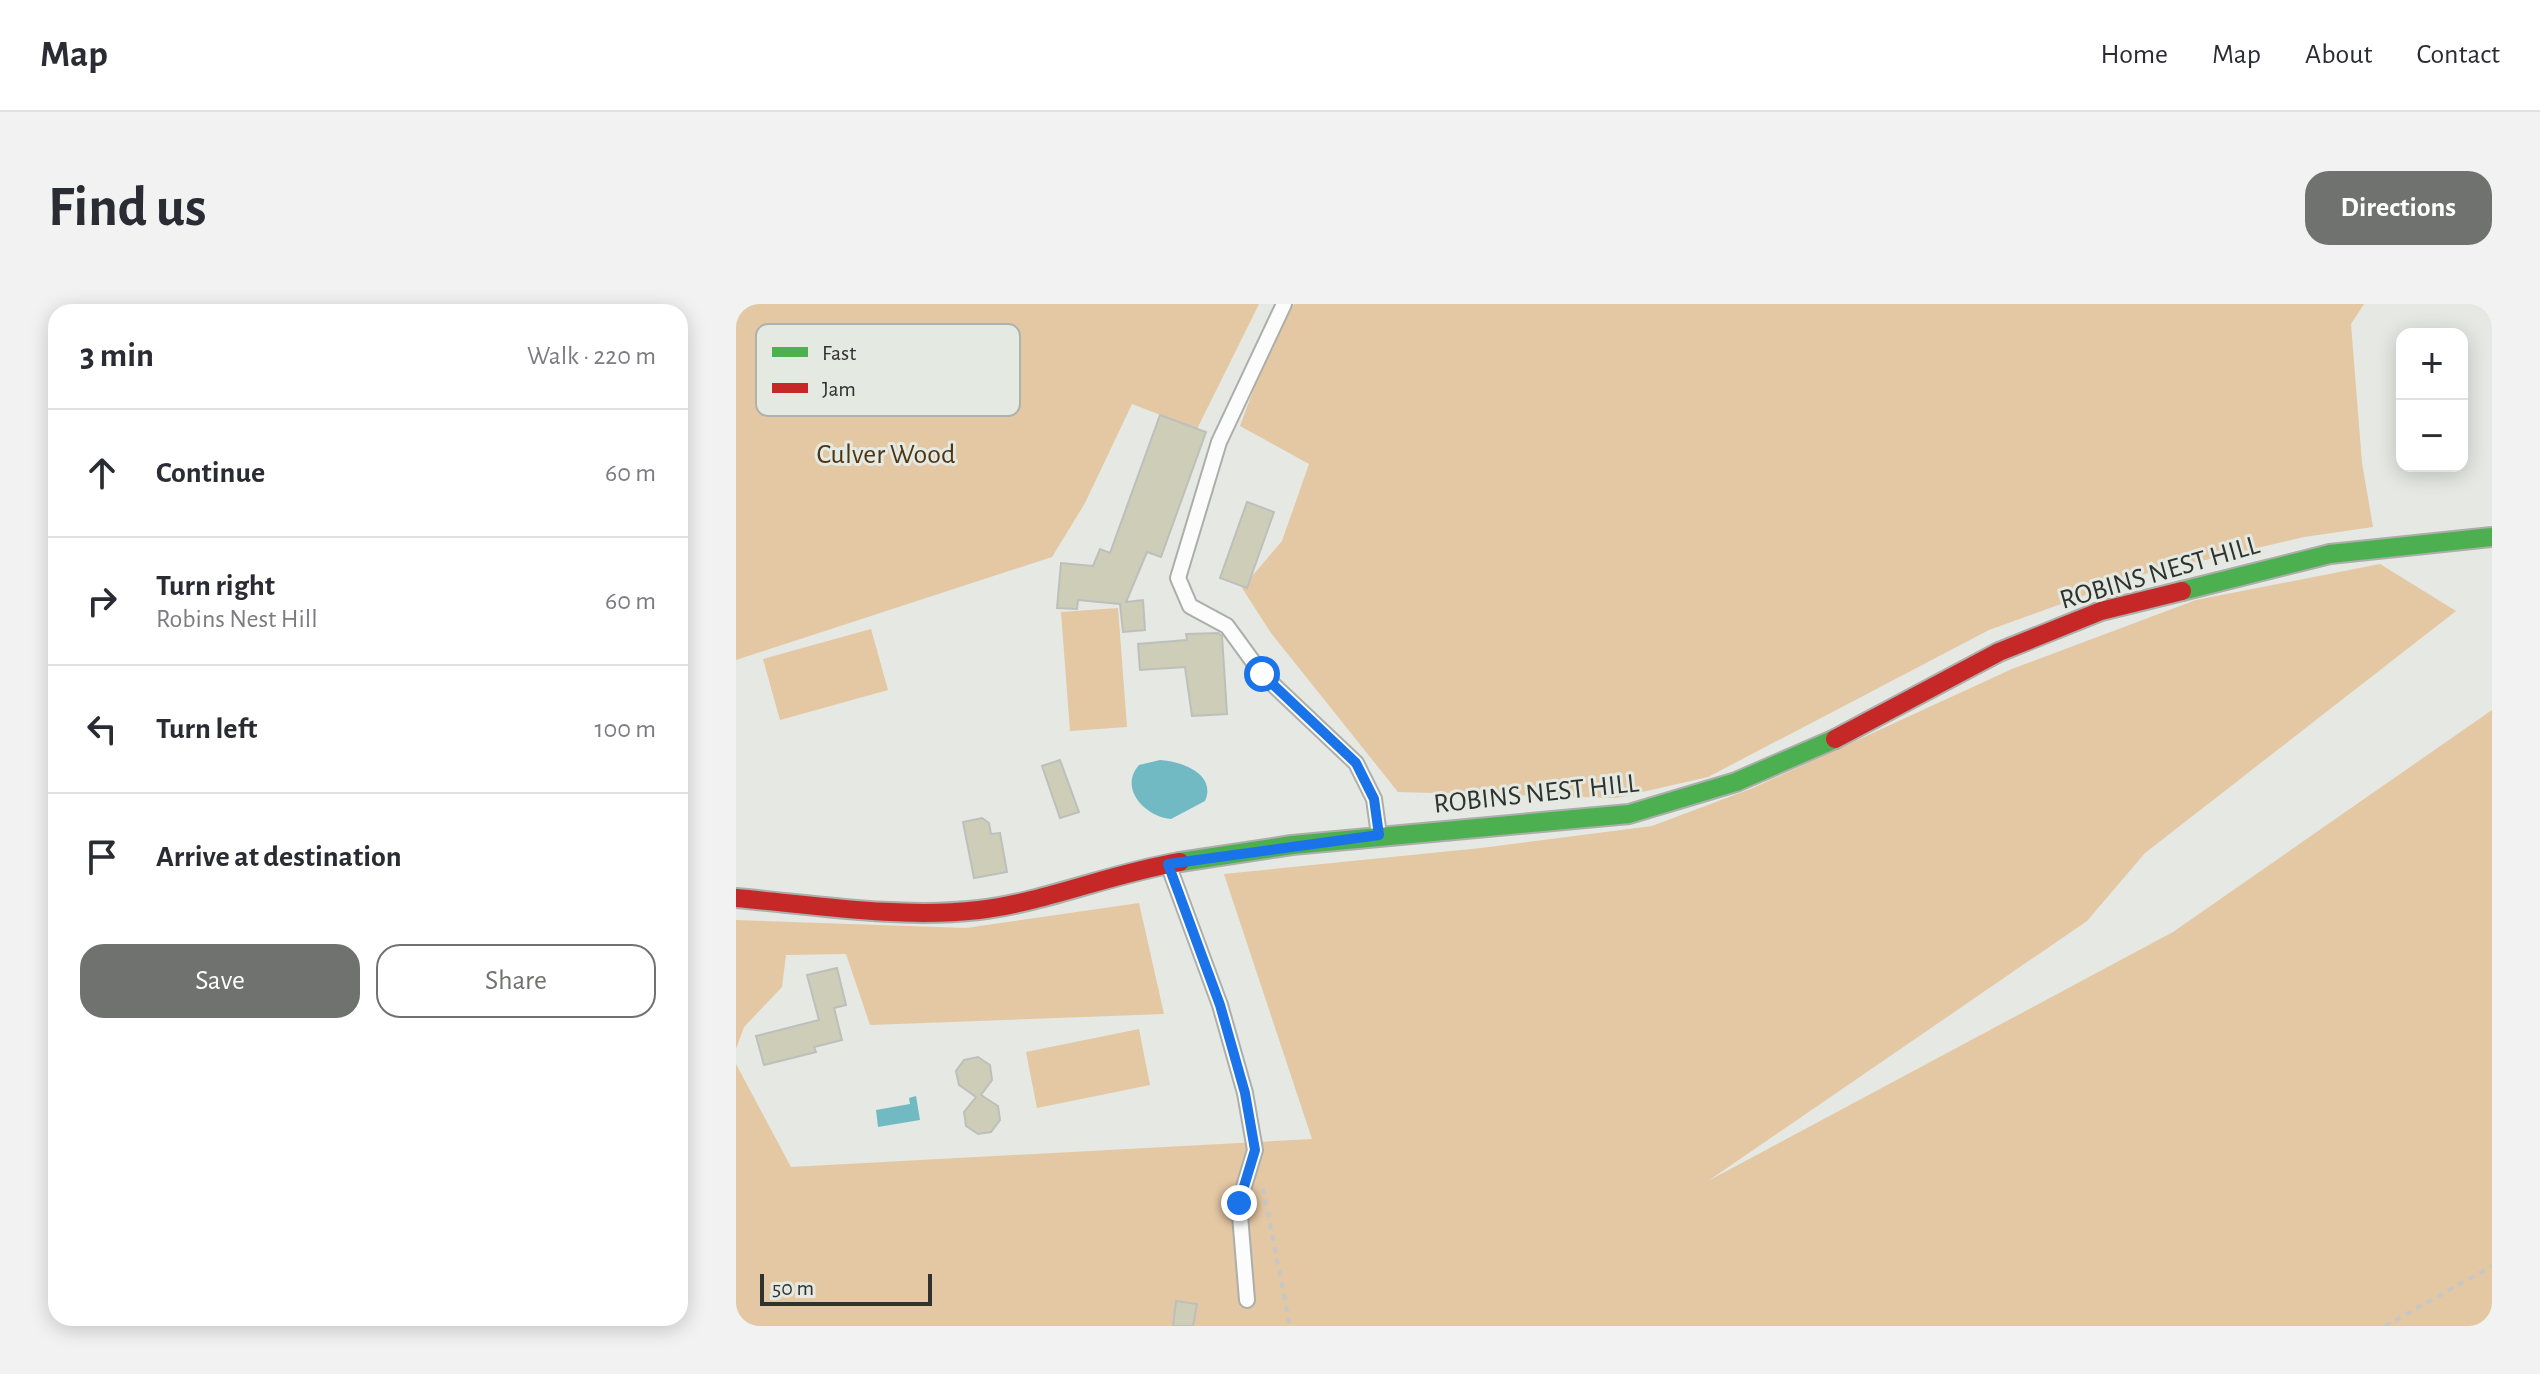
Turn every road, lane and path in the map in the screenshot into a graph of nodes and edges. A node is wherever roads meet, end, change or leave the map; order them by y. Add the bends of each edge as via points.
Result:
1 (1284, 304) edge
2 (2492, 537) edge
3 (1379, 835) junction
4 (1168, 864) junction
5 (736, 898) edge
6 (1255, 1150) junction
7 (2492, 1266) edge
8 (1247, 1300) dead end
9 (1290, 1326) edge
10 (2385, 1326) edge

1 - 3 lane via 1219,442 1178,578 1190,606 1227,626 1262,674 1356,763 1374,799
2 - 3 street, ROBINS NEST HILL via 2330,554 2101,611 1999,652 1828,743 1667,805 1570,822
3 - 4 street, ROBINS NEST HILL
4 - 5 street, ROBINS NEST HILL via 982,910 944,913
4 - 6 lane via 1220,1005
6 - 8 lane via 1239,1203
6 - 9 path
7 - 10 path

